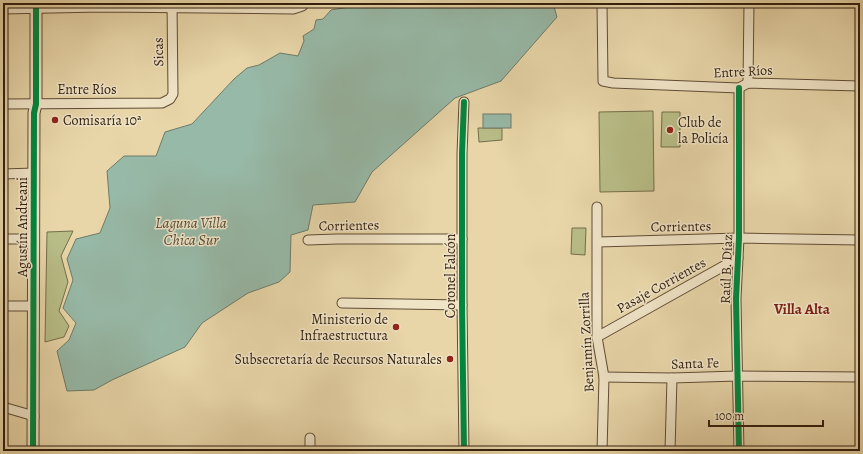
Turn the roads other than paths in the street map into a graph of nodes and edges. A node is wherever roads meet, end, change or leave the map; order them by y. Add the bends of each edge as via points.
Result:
1 (303, 3) edge
2 (602, 3) edge
3 (750, 3) edge
4 (36, 5) edge
5 (172, 5) edge
6 (3, 8) edge
7 (748, 83) junction
8 (860, 86) edge
9 (739, 88) junction
10 (170, 99) joint
11 (464, 102) dead end
12 (3, 104) edge
13 (36, 104) junction
14 (34, 173) junction
15 (3, 174) edge
16 (597, 207) dead end
17 (739, 238) junction
18 (3, 239) edge
19 (34, 239) junction
20 (462, 239) junction
21 (308, 240) dead end
22 (860, 240) edge
23 (598, 242) junction
24 (738, 258) junction
25 (342, 303) dead end
26 (462, 305) junction
27 (3, 306) edge
28 (34, 306) junction
29 (597, 337) junction
30 (738, 376) junction
31 (860, 377) edge
32 (604, 378) junction
33 (672, 378) junction
34 (3, 407) edge
35 (34, 416) junction
36 (310, 438) dead end
37 (34, 451) edge
38 (310, 451) edge
39 (464, 451) edge
40 (602, 451) edge
41 (670, 451) edge
42 (739, 451) edge

1 - 5 street via 293,8
2 - 9 street, Entre Ríos via 603,81
3 - 7 street
4 - 5 street
4 - 6 street
4 - 13 street, Agustín Andreani
5 - 10 street, Sicas via 173,94
7 - 8 street, Entre Ríos
7 - 9 street, Entre Ríos
9 - 17 street, Raúl B. Díaz
10 - 13 street, Entre Ríos via 162,103
11 - 20 street, Coronel Falcón
12 - 13 street, Entre Ríos
13 - 14 street, Agustín Andreani
14 - 15 street
14 - 19 street, Agustín Andreani
16 - 23 street, Benjamín Zorrilla
17 - 22 street, Corrientes
17 - 23 street, Corrientes
17 - 24 street, Raúl B. Díaz
18 - 19 street
19 - 28 street, Agustín Andreani
20 - 21 street, Corrientes
20 - 26 street, Coronel Falcón
23 - 29 street, Benjamín Zorrilla
24 - 29 street, Pasaje Corrientes
24 - 30 street, Raúl B. Díaz
25 - 26 street
26 - 39 street, Coronel Falcón
27 - 28 street
28 - 35 street, Agustín Andreani
29 - 32 street, Benjamín Zorrilla
30 - 31 street, Santa Fe
30 - 33 street, Santa Fe
30 - 42 street, Raúl B. Díaz
32 - 33 street, Santa Fe
32 - 40 street, Benjamín Zorrilla
33 - 41 street
34 - 35 street
35 - 37 street, Agustín Andreani
36 - 38 street

